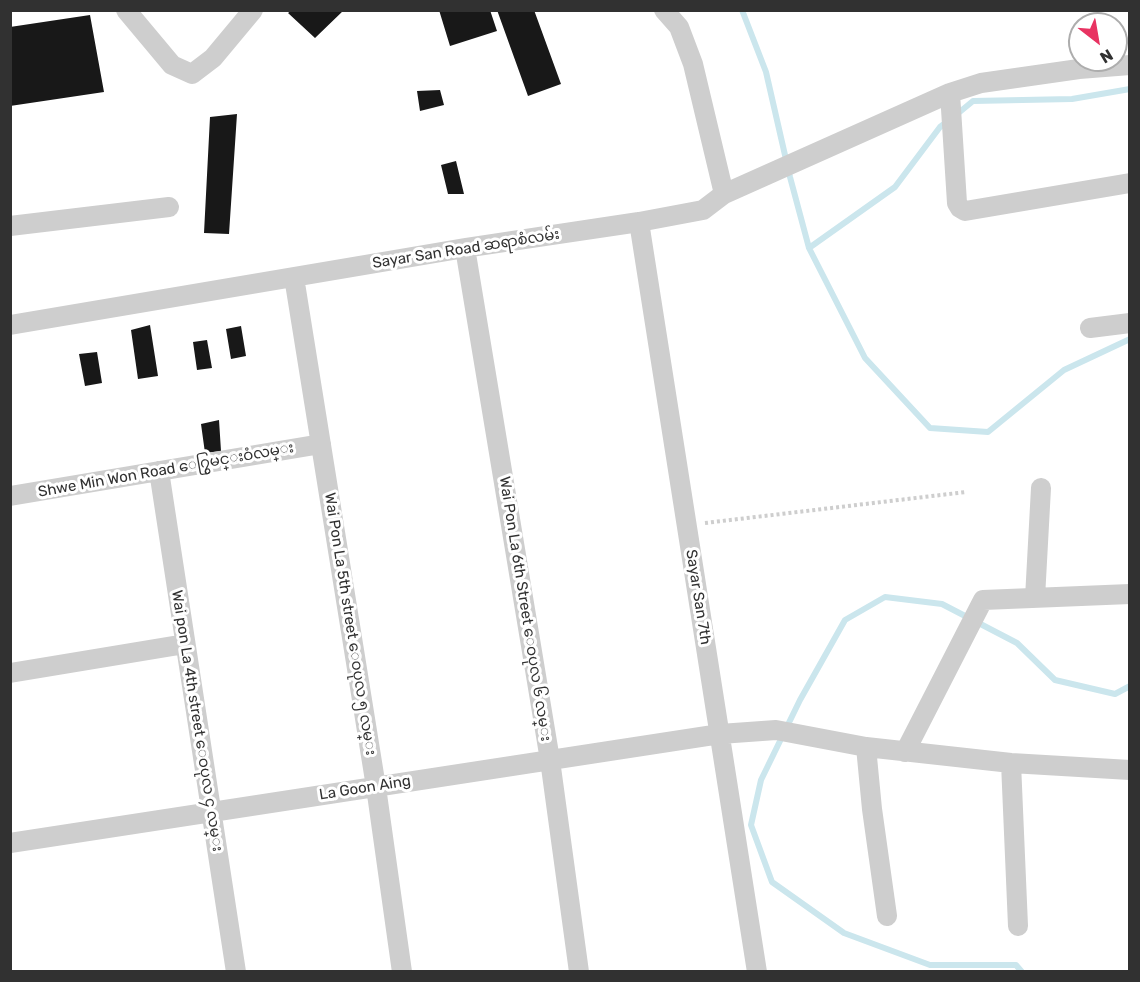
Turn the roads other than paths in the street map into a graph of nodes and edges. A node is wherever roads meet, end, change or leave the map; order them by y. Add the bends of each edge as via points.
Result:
1 (126, 10) edge
2 (253, 10) edge
3 (664, 10) edge
4 (1130, 65) edge
5 (950, 93) junction
6 (1130, 183) edge
7 (724, 194) junction
8 (169, 207) dead end
9 (639, 222) junction
10 (10, 226) edge
11 (465, 248) junction
12 (294, 277) junction
13 (1130, 323) edge
14 (10, 325) edge
15 (1090, 328) dead end
16 (321, 444) junction
17 (159, 471) junction
18 (1041, 488) dead end
19 (10, 496) edge
20 (1130, 594) edge
21 (1035, 598) junction
22 (185, 644) junction
23 (10, 673) edge
24 (720, 734) junction
25 (866, 747) junction
26 (905, 752) junction
27 (550, 760) junction
28 (1011, 763) junction
29 (1130, 770) edge
30 (376, 787) junction
31 (212, 812) junction
32 (10, 843) edge
33 (887, 916) dead end
34 (1018, 926) dead end
35 (236, 972) edge
36 (402, 972) edge
37 (579, 972) edge
38 (758, 972) edge

1 - 2 street via 172,65 192,74 213,58
3 - 7 street via 679,27 693,64
4 - 5 street, Sayar San Road ဆရာစံလမ်း via 981,83
5 - 6 street via 957,203 965,211
5 - 7 street, Sayar San Road ဆရာစံလမ်း
7 - 9 street, Sayar San Road ဆရာစံလမ်း via 703,210
8 - 10 street
9 - 11 street, Sayar San Road ဆရာစံလမ်း
9 - 24 street, Sayar San 7th
11 - 12 street, Sayar San Road ဆရာစံလမ်း
11 - 27 street, Wai Pon La 6th Street ေဝပုလ ၆ လမ္း
12 - 14 street, Sayar San Road ဆရာစံလမ်း
12 - 16 street, Wai Pon La 5th street ေဝပုလ ၅ လမ္း
13 - 15 street
16 - 17 street, Shwe Min Won Road ေ၇ြွမင္းဝံလမ္း
16 - 30 street, Wai Pon La 5th street ေဝပုလ ၅ လမ္း
17 - 19 street, Shwe Min Won Road ေ၇ြွမင္းဝံလမ္း
17 - 22 street, Wai pon La 4th street ေဝပုလ ၄ လမ္း
18 - 21 street
20 - 21 street
21 - 26 street via 983,600
22 - 23 street
22 - 31 street, Wai pon La 4th street ေဝပုလ ၄ လမ္း
24 - 25 street, La Goon Aing via 776,730
24 - 27 street, La Goon Aing
24 - 38 street, Sayar San 7th
25 - 26 street, La Goon Aing
25 - 33 street
26 - 28 street, La Goon Aing
27 - 30 street, La Goon Aing
27 - 37 street, Wai Pon La 6th Street ေဝပုလ ၆ လမ္း
28 - 29 street, La Goon Aing
28 - 34 street
30 - 31 street, La Goon Aing
30 - 36 street, Wai Pon La 5th street ေဝပုလ ၅ လမ္း
31 - 32 street, La Goon Aing
31 - 35 street, Wai pon La 4th street ေဝပုလ ၄ လမ္း

